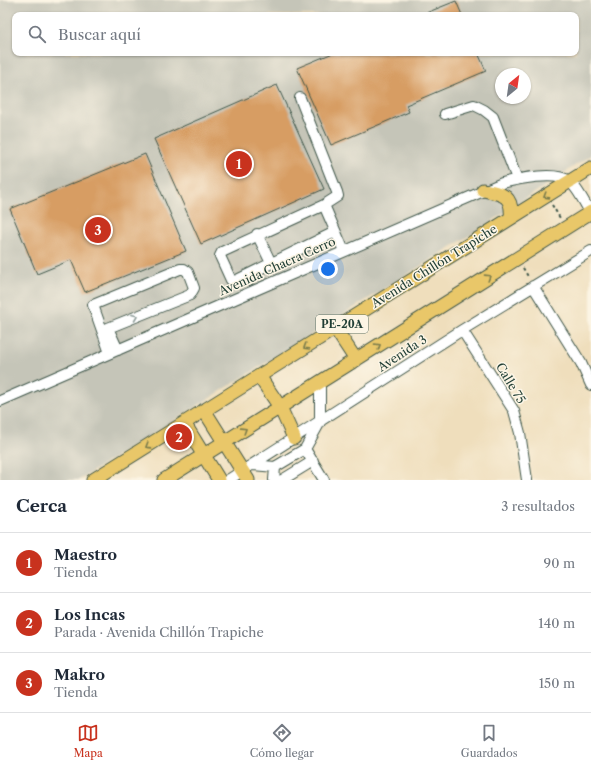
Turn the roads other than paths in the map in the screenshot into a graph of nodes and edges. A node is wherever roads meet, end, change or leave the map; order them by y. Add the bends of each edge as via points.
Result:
1 (300, 98) dead end
2 (445, 114) dead end
3 (591, 168) edge
4 (517, 179) junction
5 (570, 181) junction
6 (483, 190) junction
7 (324, 205) junction
8 (591, 213) edge
9 (511, 218) junction
10 (335, 232) junction
11 (257, 234) junction
12 (344, 251) junction
13 (591, 251) edge
14 (272, 263) junction
15 (533, 286) junction
16 (335, 328) junction
17 (104, 330) junction
18 (462, 330) junction
19 (114, 352) junction
20 (356, 360) junction
21 (259, 376) junction
22 (320, 382) junction
23 (591, 385) edge
24 (0, 401) edge
25 (280, 407) junction
26 (204, 410) junction
27 (320, 422) junction
28 (184, 423) junction
29 (294, 438) junction
30 (224, 442) junction
31 (305, 449) junction
32 (204, 455) junction
33 (313, 461) junction
34 (275, 467) junction
35 (248, 472) edge
36 (93, 480) edge
37 (164, 480) edge
38 (219, 480) edge
39 (228, 480) edge
40 (274, 480) edge
41 (282, 480) edge
42 (324, 480) edge
43 (527, 480) edge

1 - 7 street via 338,196
2 - 4 street via 474,105 493,117
3 - 5 main road, Avenida Chillón Trapiche / PE-20A
4 - 5 street, Avenida Chacra Cerro via 550,176
4 - 6 street, Avenida Chacra Cerro
5 - 8 street
5 -> 9 main road, Avenida Chillón Trapiche / PE-20A
6 - 9 main road via 502,194 508,199 511,203
6 - 12 street, Avenida Chacra Cerro
7 - 10 street
7 - 11 street
20 -> 8 main road, PE-20A
9 - 16 main road, Avenida Chillón Trapiche / PE-20A
10 - 12 street
10 - 14 street
11 - 14 street
11 - 14 street via 220,254 231,280 235,281
12 - 19 street, Avenida Chacra Cerro
13 - 15 street, Avenida 3
15 - 18 street, Avenida 3
15 - 23 street via 581,363
16 - 20 main road
16 -> 21 main road, Avenida Chillón Trapiche / PE-20A
17 -> 17 street via 190,295 194,288 188,272 180,269 95,303 92,308
17 - 19 street
18 - 27 street, Avenida 3
18 - 43 street, Calle 75 via 514,411
19 - 24 street, Avenida Chacra Cerro
20 - 22 main road, PE-20A
21 - 25 main road
21 - 26 main road, Avenida Chillón Trapiche / PE-20A
22 - 25 main road, PE-20A
22 - 27 street
25 - 29 main road
30 -> 25 main road, PE-20A
26 - 28 main road, Avenida Chillón Trapiche / PE-20A
26 - 30 main road
27 - 29 street, Avenida 3
27 - 31 street
28 - 32 main road
28 -> 36 main road, Avenida Chillón Trapiche / PE-20A
29 - 35 street, Avenida 3
30 - 32 main road, PE-20A
30 - 35 main road
31 - 33 street
31 - 34 street
32 - 37 main road, PE-20A
32 - 38 main road
33 - 41 street
33 - 42 street
34 - 35 street
34 - 40 street
35 - 39 street, Avenida 3

